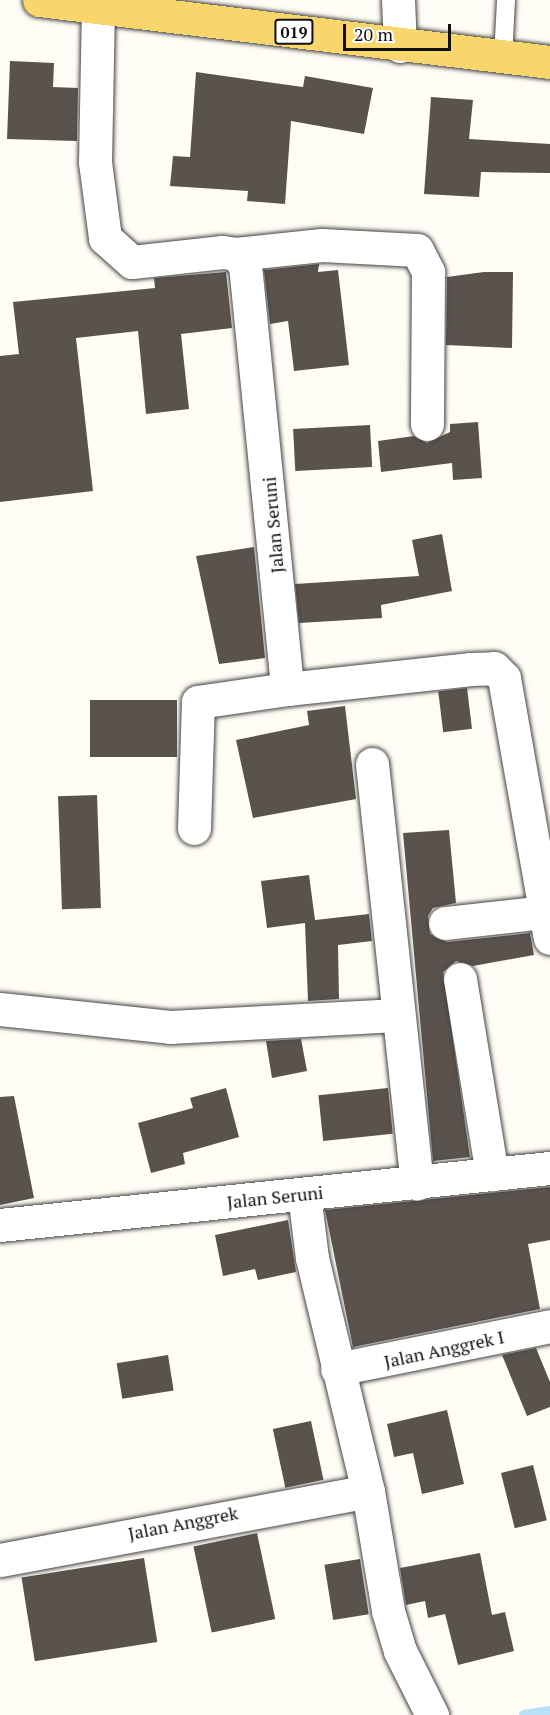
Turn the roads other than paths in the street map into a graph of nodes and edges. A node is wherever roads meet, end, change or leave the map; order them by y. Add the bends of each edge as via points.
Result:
1 (398, 0) edge
2 (506, 0) edge
3 (56, 1) edge
4 (98, 6) junction
5 (400, 46) junction
6 (503, 58) junction
7 (550, 62) edge
8 (236, 254) junction
9 (427, 424) dead end
10 (287, 689) junction
11 (372, 764) dead end
12 (194, 828) dead end
13 (445, 923) dead end
14 (548, 925) edge
15 (460, 979) dead end
16 (0, 1009) edge
17 (398, 1015) junction
18 (550, 1168) edge
19 (492, 1173) junction
20 (417, 1184) junction
21 (304, 1194) junction
22 (0, 1225) edge
23 (550, 1326) edge
24 (337, 1369) junction
25 (368, 1491) junction
26 (0, 1560) edge
27 (430, 1713) edge

1 - 5 street
2 - 6 lane
3 - 4 main road, 019
4 - 5 main road, 019
4 - 8 street via 95,162 105,238 132,262
5 - 6 main road, 019
6 - 7 main road, 019
8 - 9 street via 322,245 417,250 428,272
8 - 10 street, Jalan Seruni via 250,282
10 - 12 street via 198,702
10 - 14 street via 494,668 511,696
11 - 17 street
13 - 14 street
15 - 19 street
16 - 17 street via 170,1027
17 - 20 street
18 - 19 street, Jalan Seruni
19 - 20 street, Jalan Seruni
20 - 21 street, Jalan Seruni
21 - 22 street, Jalan Seruni
21 - 24 street
23 - 24 street, Jalan Anggrek I
24 - 25 street
25 - 26 street, Jalan Anggrek
25 - 27 street via 400,1651

